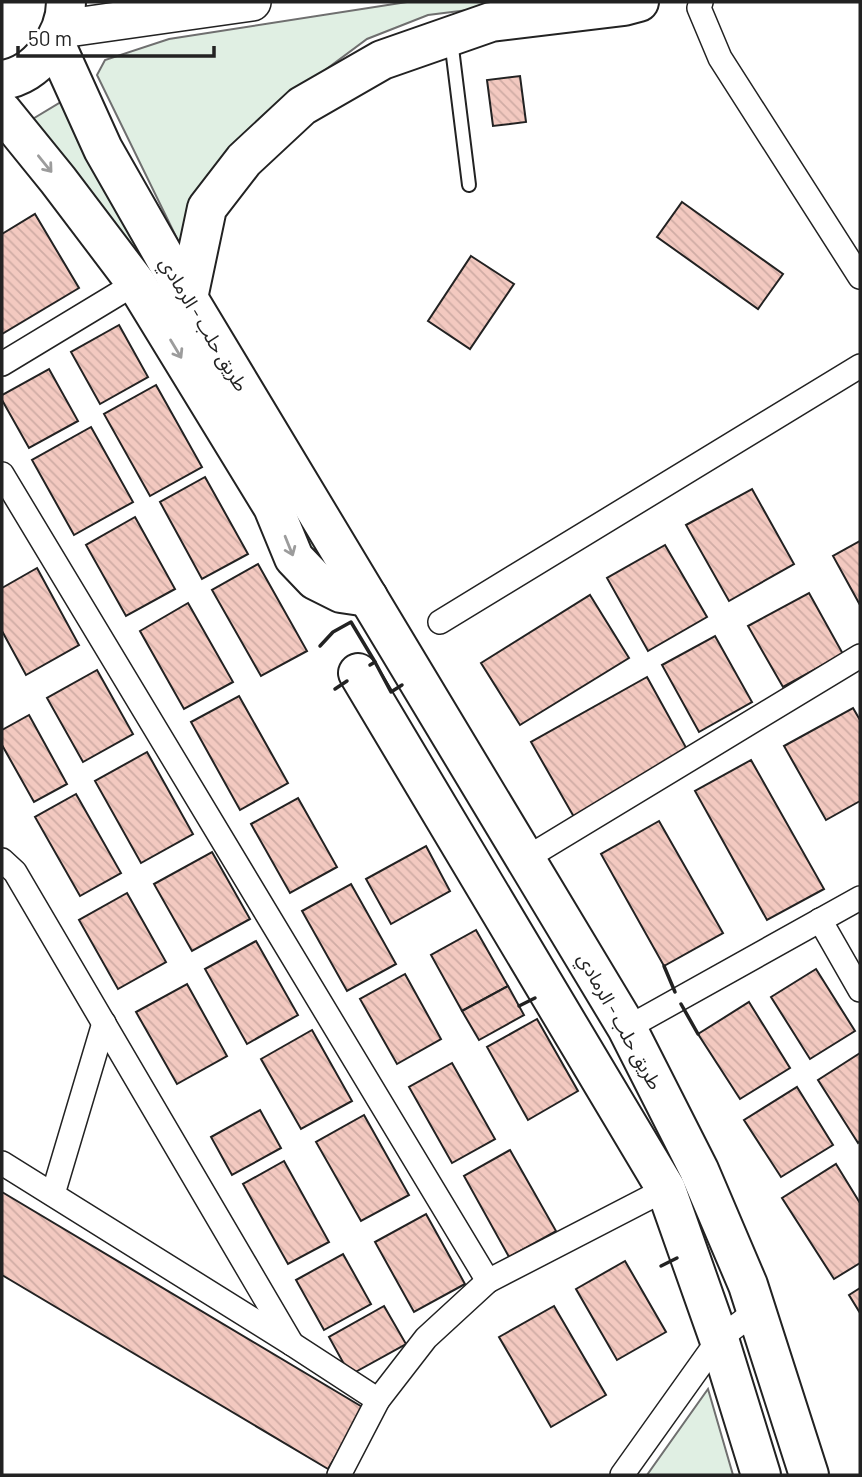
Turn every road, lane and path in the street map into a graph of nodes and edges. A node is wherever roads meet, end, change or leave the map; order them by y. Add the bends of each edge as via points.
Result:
1 (252, 2) edge
2 (639, 2) edge
3 (701, 2) edge
4 (61, 25) edge
5 (450, 36) junction
6 (2, 80) edge
7 (2, 111) edge
8 (469, 185) dead end
9 (860, 276) edge
10 (136, 283) junction
11 (188, 298) junction
12 (2, 364) edge
13 (860, 366) edge
14 (2, 474) edge
15 (368, 597) junction
16 (440, 622) dead end
17 (860, 656) edge
18 (358, 673) dead end
19 (451, 737) junction
20 (412, 763) junction
21 (525, 859) junction
22 (2, 860) edge
23 (860, 898) edge
24 (820, 920) junction
25 (860, 990) edge
26 (104, 1023) junction
27 (627, 1028) junction
28 (2, 1163) edge
29 (666, 1189) junction
30 (52, 1194) junction
31 (488, 1281) junction
32 (756, 1311) junction
33 (719, 1339) junction
34 (292, 1344) junction
35 (378, 1400) junction
36 (339, 1475) edge
37 (622, 1475) edge
38 (761, 1475) edge
39 (809, 1475) edge

1 - 4 main road
2 - 5 highway via 491,22
3 - 9 street via 699,8 720,58
4 - 6 highway via 35,65
4 - 11 highway, طريق حلب - الرمادي via 103,149
5 - 8 lane
5 - 11 highway via 382,60 302,106 244,160 207,208
7 -> 10 highway, طريق حلب - الرمادي
10 - 12 street
10 -> 15 highway, طريق حلب - الرمادي via 273,507 294,558 315,580 341,593
11 - 15 highway, طريق حلب - الرمادي
13 - 16 street
14 - 31 street
15 - 19 highway, طريق حلب - الرمادي
17 - 21 street
18 - 20 highway
19 - 20 highway
19 - 21 highway, طريق حلب - الرمادي
20 - 29 highway
21 - 27 highway, طريق حلب - الرمادي
22 - 26 street via 15,872
23 - 24 street
24 - 25 street
24 - 27 street
26 - 30 street
26 - 34 street
27 - 32 highway, طريق حلب - الرمادي via 699,1170
28 - 30 street
29 - 31 street
29 - 33 highway
30 - 34 street
31 - 35 street via 426,1338
32 - 33 street
32 - 39 highway, طريق حلب - الرمادي
33 - 37 street
33 - 38 highway
34 - 35 street
35 - 36 street

